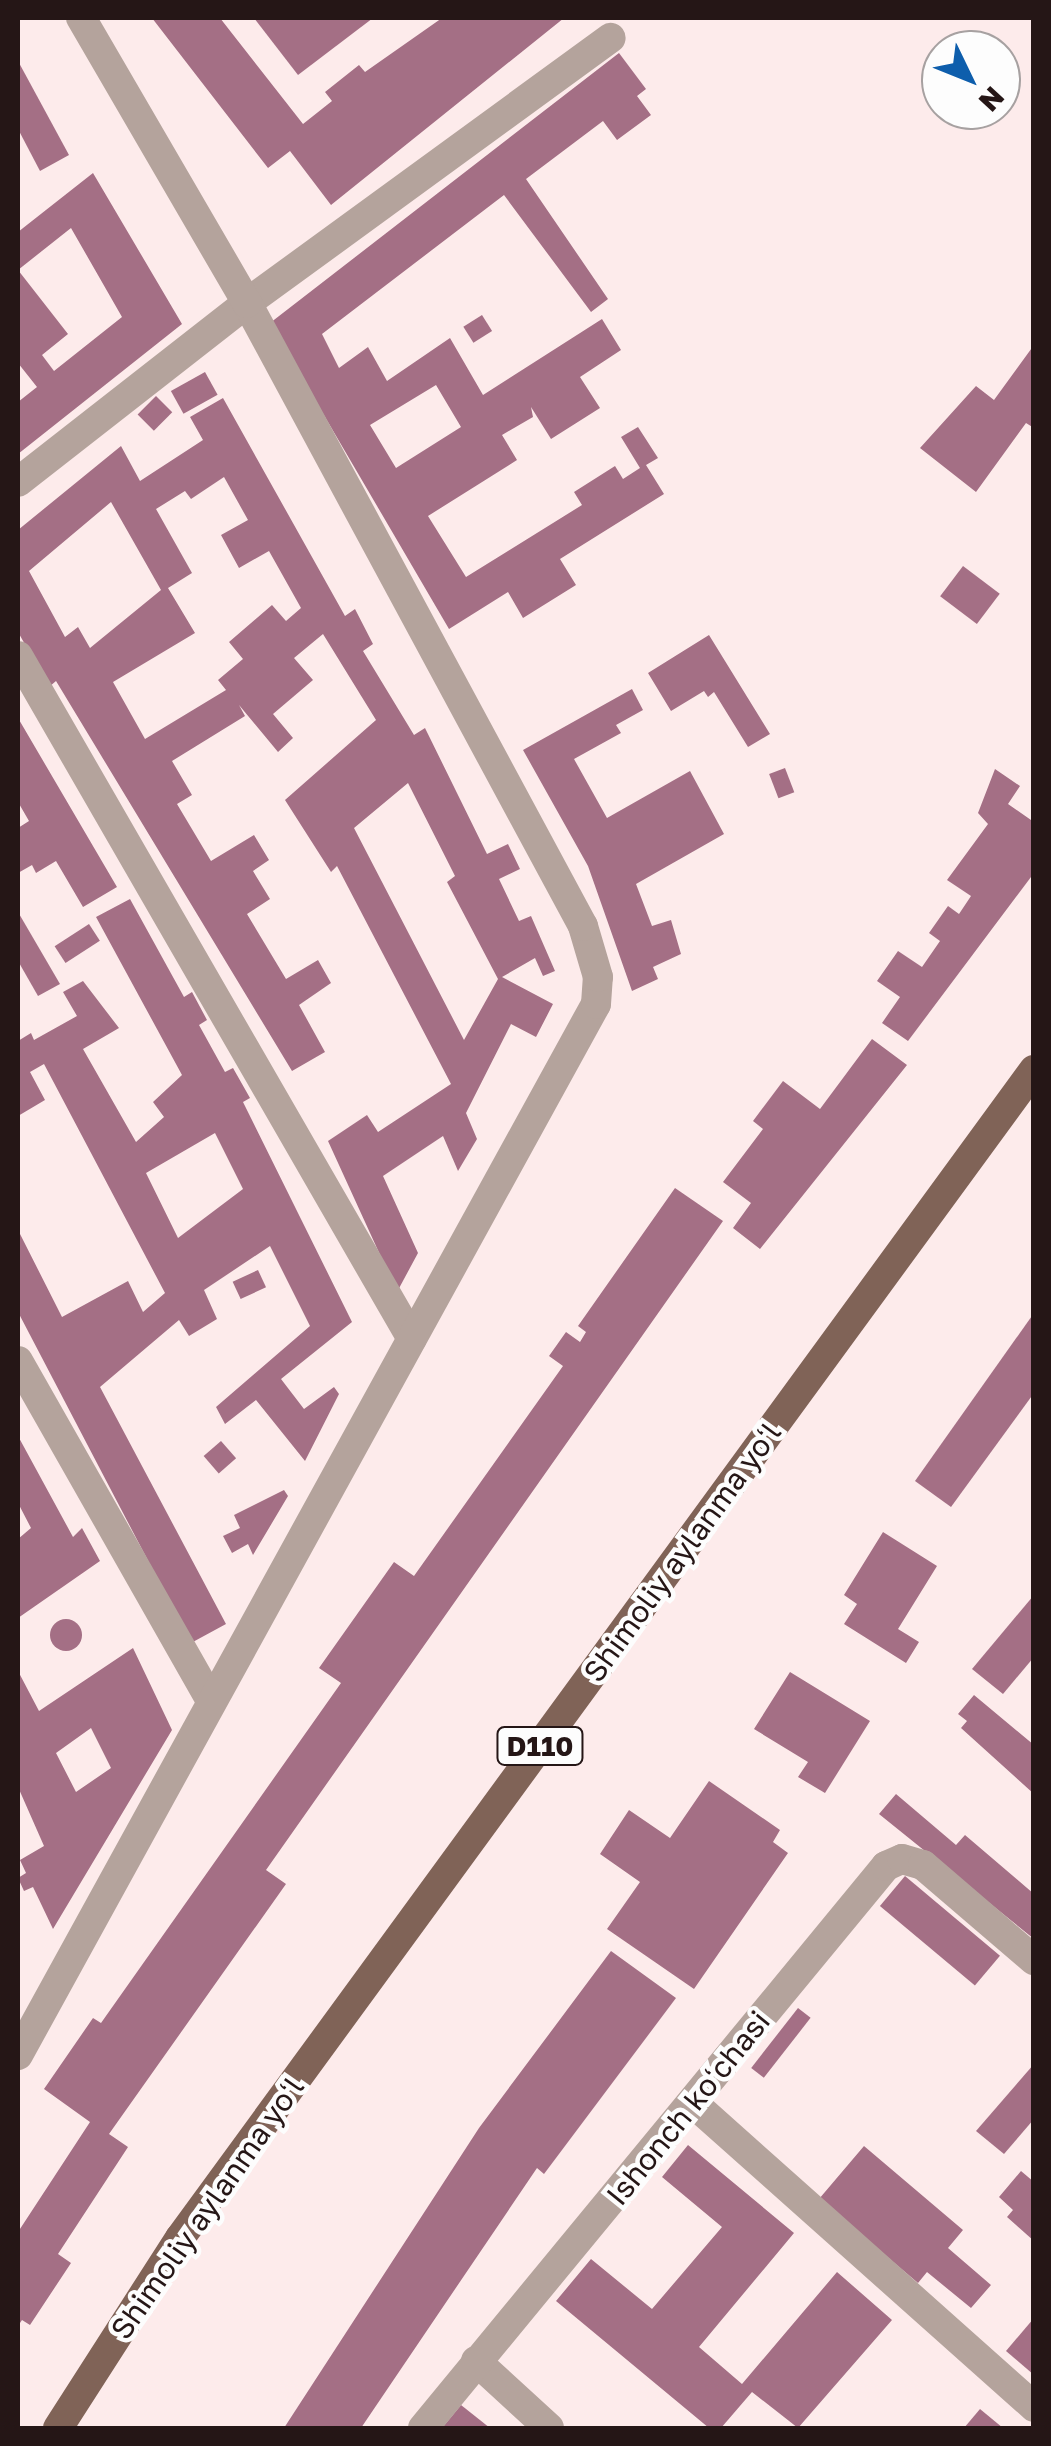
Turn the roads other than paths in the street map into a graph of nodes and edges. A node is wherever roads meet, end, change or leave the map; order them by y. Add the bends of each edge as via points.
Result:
1 (81, 18) edge
2 (612, 38) dead end
3 (248, 303) junction
4 (18, 482) edge
5 (18, 656) edge
6 (1034, 1070) edge
7 (412, 1339) junction
8 (18, 1362) edge
9 (212, 1702) junction
10 (1034, 1960) edge
11 (18, 2055) edge
12 (694, 2103) junction
13 (476, 2361) junction
14 (1034, 2408) edge
15 (58, 2428) edge
16 (423, 2428) edge
17 (549, 2428) edge

1 - 3 street
2 - 3 street
3 - 4 street
3 - 7 street via 596,958 596,1004
5 - 7 street
6 - 15 main road, Shimoliy aylanma yoʻl / D110 via 180,2238
7 - 9 street
8 - 9 street
9 - 11 street
10 - 12 street, Ishonch koʻchasi via 924,1865 902,1859 866,1886
12 - 13 street, Ishonch koʻchasi
12 - 14 street
13 - 16 street, Ishonch koʻchasi
13 - 17 street

